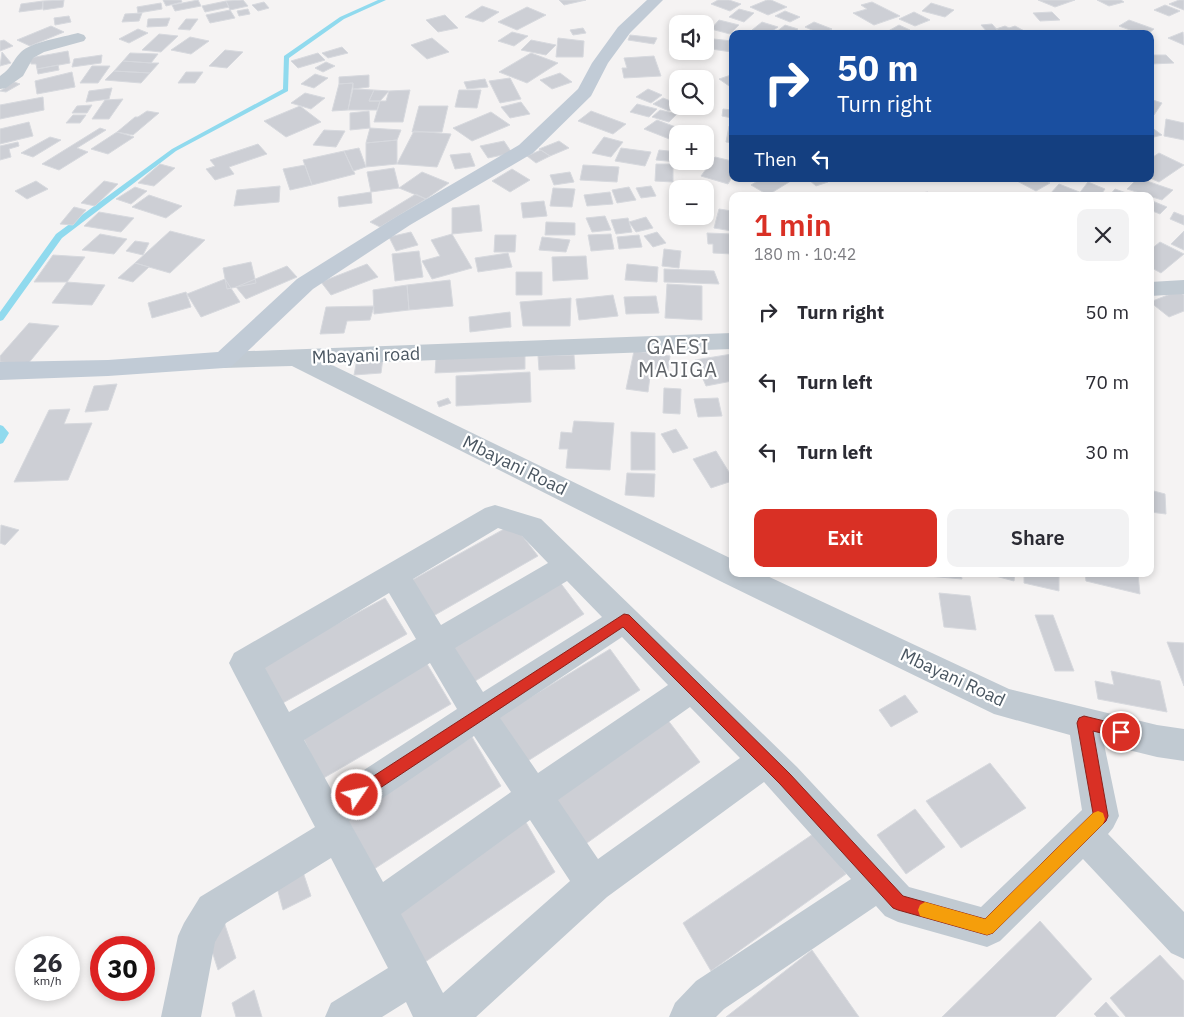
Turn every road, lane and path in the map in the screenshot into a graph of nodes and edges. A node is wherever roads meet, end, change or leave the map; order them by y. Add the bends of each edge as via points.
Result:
1 (656, 0) edge
2 (78, 38) dead end
3 (0, 84) edge
4 (1184, 287) edge
5 (1154, 289) edge
6 (729, 341) edge
7 (297, 358) junction
8 (224, 360) junction
9 (0, 371) edge
10 (569, 565) junction
11 (729, 571) edge
12 (394, 575) junction
13 (741, 577) edge
14 (624, 619) junction
15 (436, 643) junction
16 (692, 686) junction
17 (478, 714) junction
18 (1084, 723) junction
19 (283, 734) junction
20 (1184, 744) edge
21 (766, 760) junction
22 (534, 796) junction
23 (332, 825) junction
24 (1083, 833) junction
25 (880, 882) junction
26 (594, 884) junction
27 (377, 909) junction
28 (1184, 940) edge
29 (413, 975) junction
30 (181, 1017) edge
31 (346, 1017) edge
32 (434, 1017) edge
33 (446, 1017) edge
34 (689, 1017) edge

1 - 8 street via 624,30 600,63 585,92 526,148 305,284
2 - 3 street via 27,55 17,72
4 - 5 street
6 - 7 street, Mbayani road
7 - 8 street, Mbayani road
7 - 11 street, Mbayani Road
8 - 9 street, Mbayani road
10 - 12 street via 531,527 495,516
10 - 14 street
10 - 15 street
12 - 15 street
12 - 19 street via 245,663
13 - 18 street, Mbayani Road via 1004,703
14 - 16 street
14 - 17 street
15 - 17 street
15 - 19 street
16 - 21 street
16 - 22 street
17 - 22 street
17 - 23 street
18 - 20 street, Mbayani Road via 1157,741
18 - 24 street via 1101,816
19 - 23 street
21 - 25 street
21 - 26 street
22 - 26 street
22 - 27 street
23 - 27 street
23 - 30 street via 213,910 197,936
24 - 25 street via 987,928 898,902
24 - 28 street
25 - 34 street via 710,995
26 - 33 street
27 - 29 street
29 - 31 street
29 - 32 street

